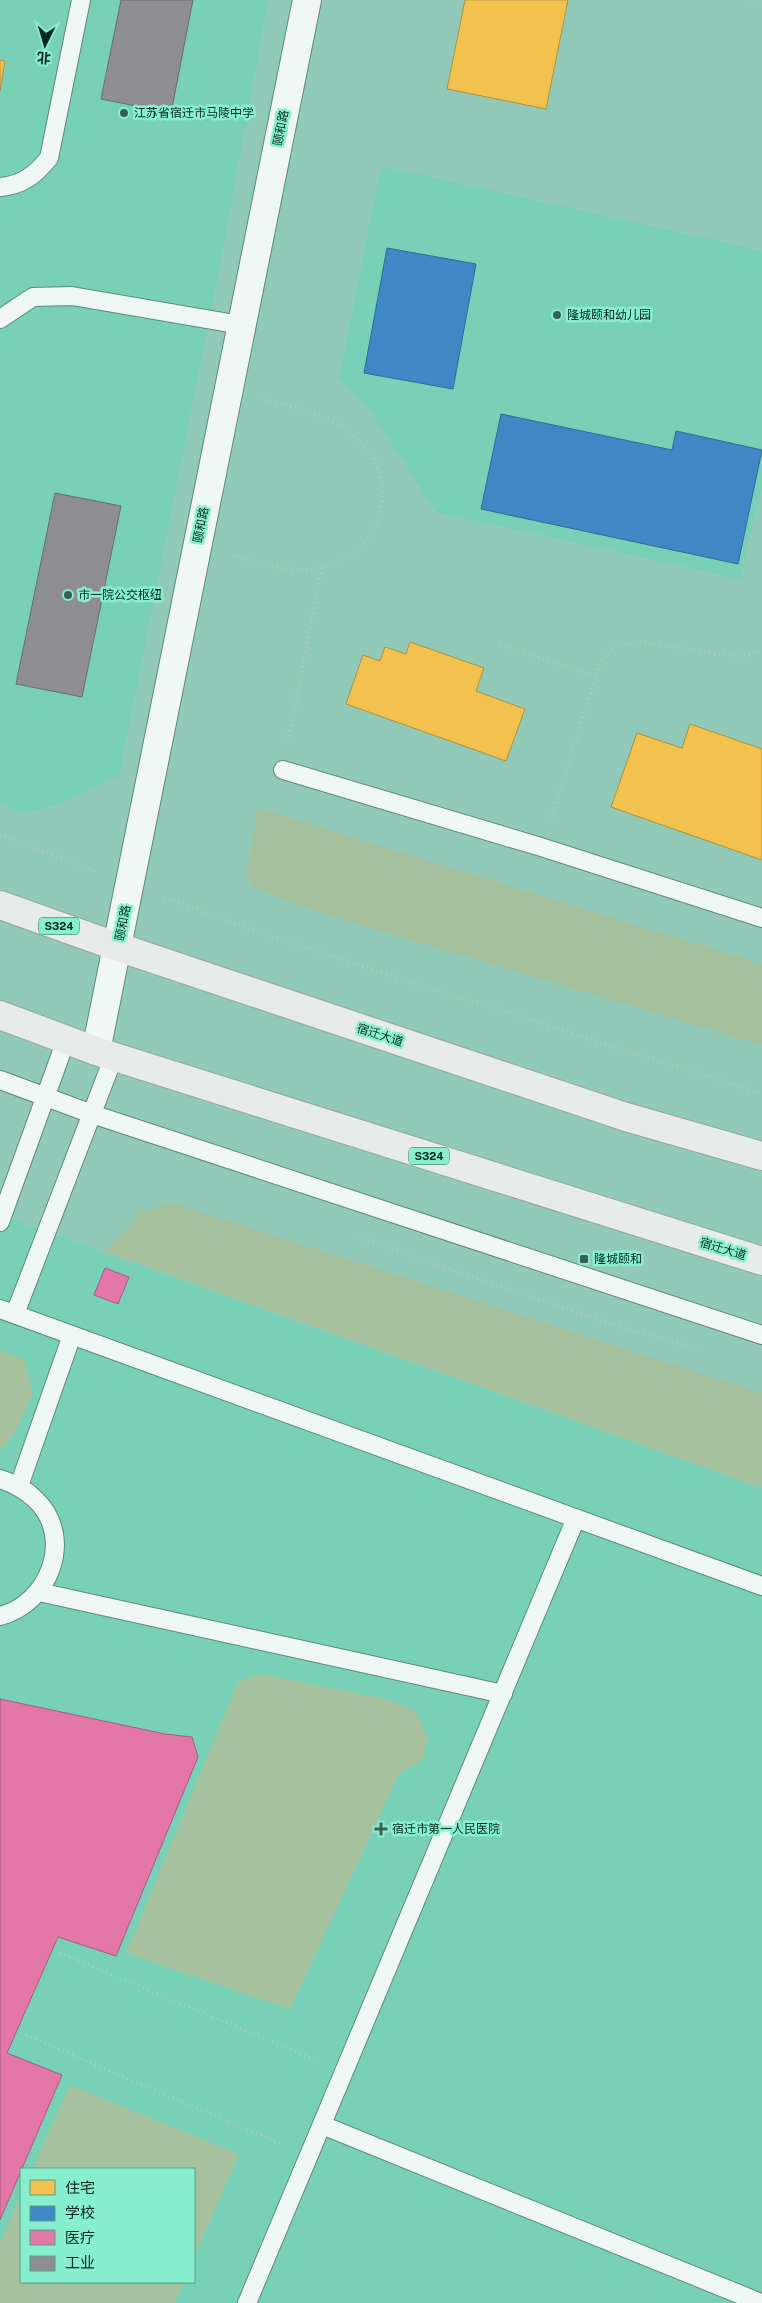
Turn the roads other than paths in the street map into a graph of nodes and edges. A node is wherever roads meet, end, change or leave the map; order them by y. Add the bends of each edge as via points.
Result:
1 (81, 0) edge
2 (307, 0) edge
3 (0, 188) edge
4 (0, 319) edge
5 (241, 325) junction
6 (283, 770) road end
7 (0, 905) edge
8 (762, 918) edge
9 (118, 947) junction
10 (0, 1015) edge
11 (66, 1040) junction
12 (105, 1053) junction
13 (0, 1080) edge
14 (46, 1097) junction
15 (92, 1114) junction
16 (762, 1156) edge
17 (0, 1222) edge
18 (762, 1261) edge
19 (8, 1311) edge
20 (72, 1335) junction
21 (762, 1336) edge
22 (0, 1479) edge
23 (19, 1486) junction
24 (576, 1518) junction
25 (762, 1586) edge
26 (39, 1592) junction
27 (0, 1616) edge
28 (503, 1694) junction
29 (322, 2125) junction
30 (247, 2303) edge
31 (761, 2303) edge

1 - 3 lane via 48,158 33,176
2 - 5 street, 颐和路
4 - 5 lane via 33,297 72,296
5 - 9 street, 颐和路
6 - 8 lane via 541,847
7 - 9 main road, 宿迁大道 / S324
9 - 12 street, 颐和路
9 - 16 main road, 宿迁大道 / S324 via 626,1117
10 - 11 main road, 宿迁大道 / S324
11 - 12 main road, 宿迁大道 / S324
11 - 14 lane
12 - 15 lane
12 - 18 main road, 宿迁大道 / S324
13 - 14 lane
14 - 15 lane
14 - 17 lane
15 - 19 lane
15 - 21 lane
19 - 20 lane
20 - 23 lane
20 - 24 lane
22 - 23 lane
23 - 26 lane via 38,1501 50,1522 55,1546 51,1571
24 - 25 lane
24 - 28 lane
26 - 27 lane via 23,1606
26 - 28 lane
28 - 29 lane
29 - 30 lane
29 - 31 lane

